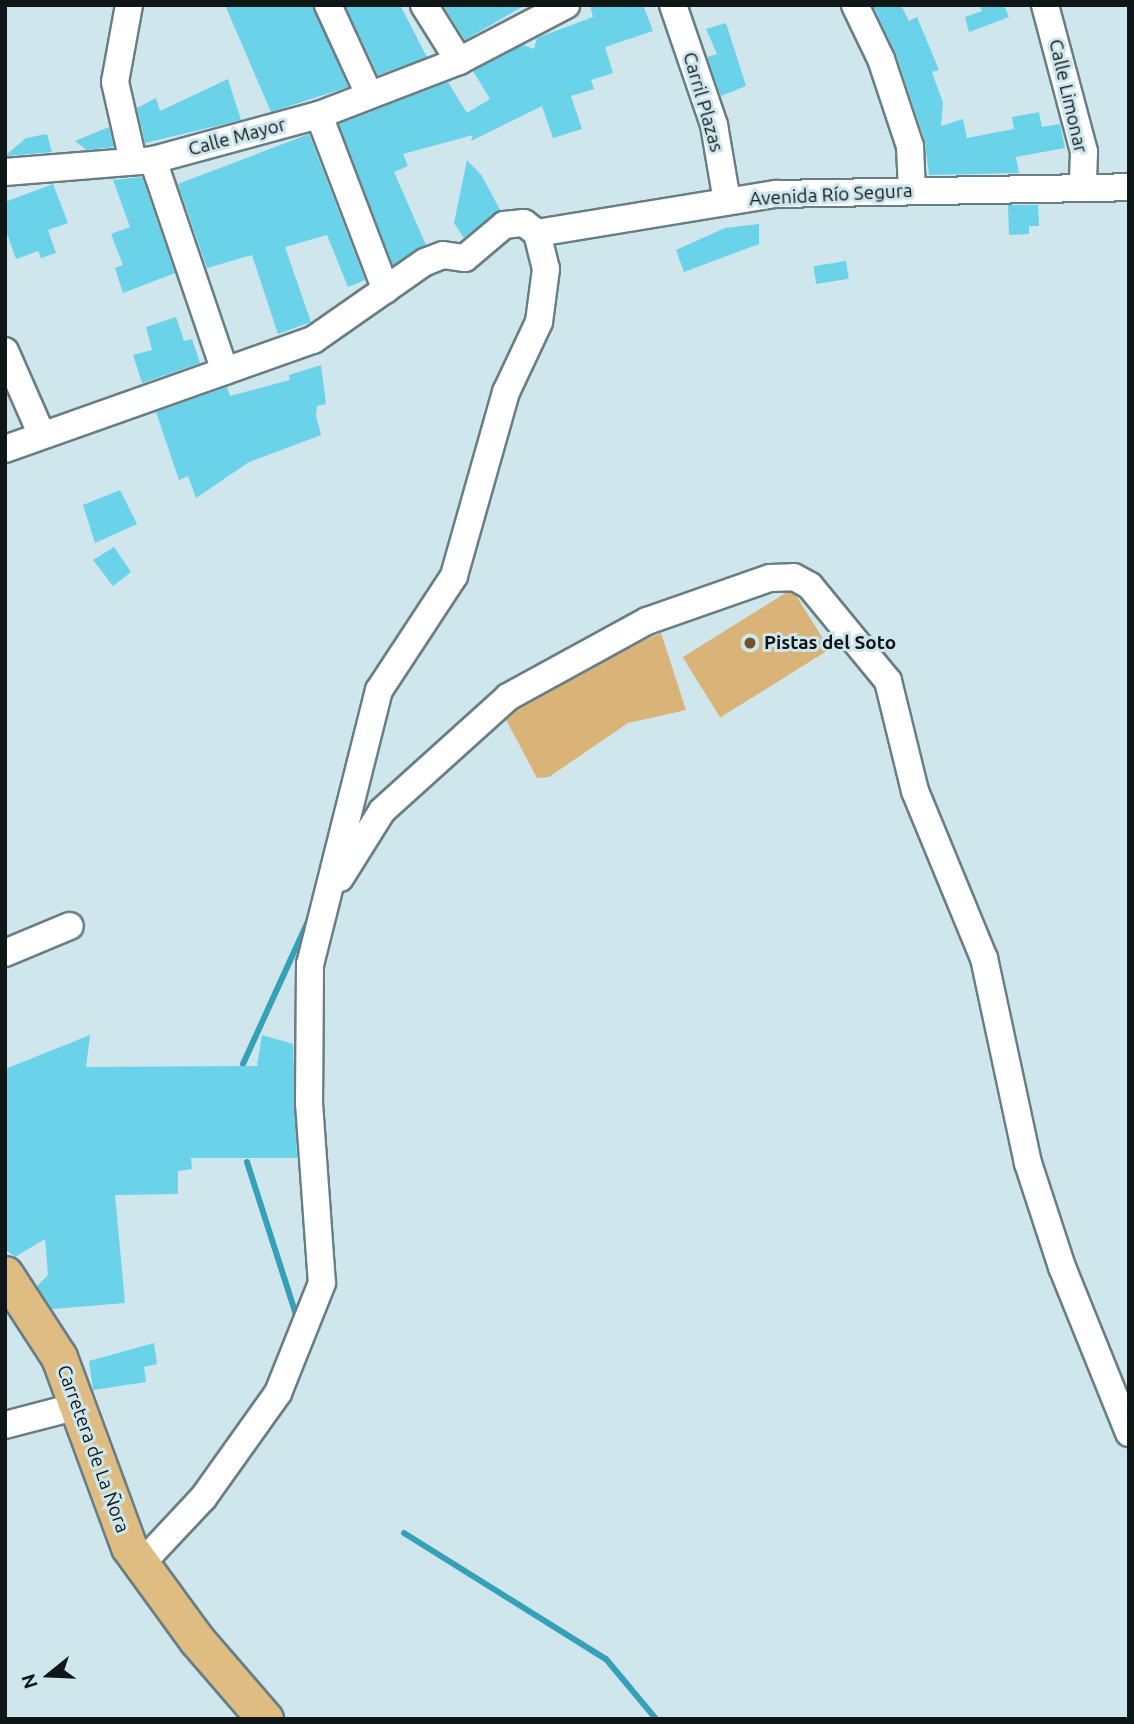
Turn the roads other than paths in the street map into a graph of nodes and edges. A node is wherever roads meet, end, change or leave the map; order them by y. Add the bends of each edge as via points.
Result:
1 (129, 5) edge
2 (328, 5) edge
3 (424, 5) edge
4 (566, 5) edge
5 (673, 5) edge
6 (855, 5) edge
7 (1045, 5) edge
8 (459, 61) junction
9 (369, 94) junction
10 (319, 115) junction
11 (143, 161) junction
12 (5, 172) edge
13 (1083, 187) junction
14 (1129, 187) edge
15 (912, 191) junction
16 (727, 201) junction
17 (537, 233) junction
18 (386, 290) junction
19 (5, 351) edge
20 (225, 371) junction
21 (41, 433) junction
22 (5, 449) edge
23 (327, 899) junction
24 (70, 926) dead end
25 (5, 953) edge
26 (5, 1274) edge
27 (78, 1406) junction
28 (5, 1425) edge
29 (1129, 1433) edge
30 (140, 1565) junction
31 (265, 1719) edge

1 - 11 street via 115,82
2 - 9 street
3 - 8 street
4 - 8 street, Calle Mayor
5 - 16 street, Carril Plazas via 714,125
6 - 15 street via 881,60 910,146
7 - 13 street, Calle Limonar via 1084,152
8 - 9 street, Calle Mayor
9 - 10 street, Calle Mayor
10 - 11 street, Calle Mayor
10 - 18 street
11 - 12 street, Calle Mayor
11 - 20 street
13 - 14 street, Avenida Río Segura
13 - 15 street, Avenida Río Segura
15 - 16 street, Avenida Río Segura via 776,194
16 - 17 street, Avenida Río Segura
17 - 18 street via 516,221 465,258 434,258
17 - 23 street via 547,269 539,322 506,392 454,576 379,690
18 - 20 street via 313,340
19 - 21 street
20 - 21 street
21 - 22 street
23 - 29 street via 382,811 509,697 647,621 770,578 793,577 810,586 888,681 915,791 984,958 1028,1163 1062,1267
23 - 30 street via 310,964 309,1103 322,1283 278,1393 204,1497
24 - 25 street
26 - 27 main road, Carretera de La Ñora via 47,1335
27 - 28 street
27 - 30 main road, Carretera de La Ñora via 113,1513
30 - 31 main road, Carretera de La Ñora

